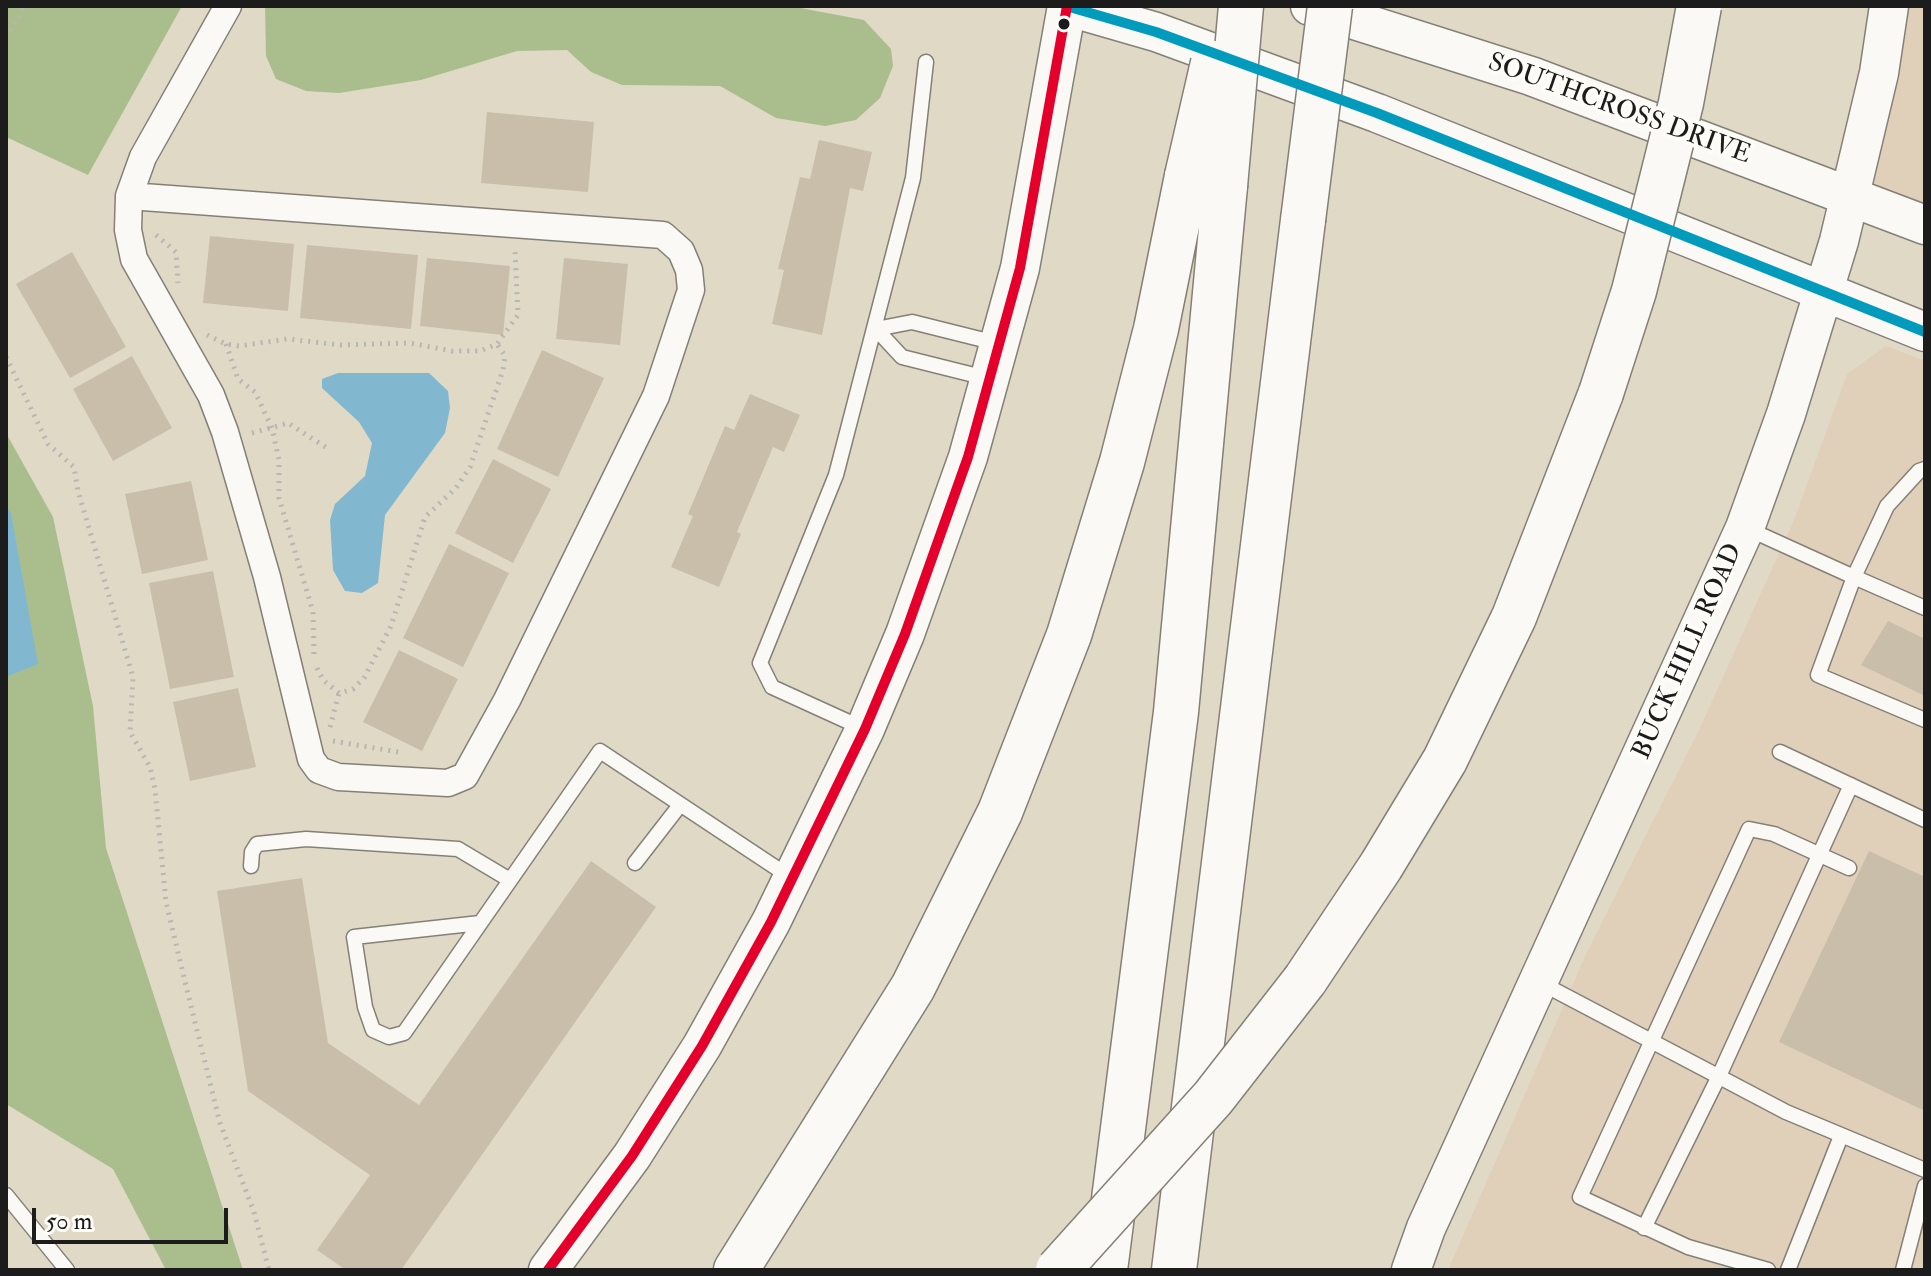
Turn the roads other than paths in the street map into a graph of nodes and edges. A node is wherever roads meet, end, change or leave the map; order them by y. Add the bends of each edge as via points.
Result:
1 (228, 6) edge
2 (1066, 6) edge
3 (1226, 6) edge
4 (1241, 6) edge
5 (1310, 6) edge
6 (1330, 6) edge
7 (1699, 6) edge
8 (1889, 6) edge
9 (926, 62) dead end
10 (1206, 181) junction
11 (1851, 195) junction
12 (129, 196) junction
13 (1925, 225) edge
14 (1823, 291) junction
15 (876, 329) junction
16 (1925, 332) edge
17 (995, 362) junction
18 (1925, 469) edge
19 (1745, 528) junction
20 (1854, 577) junction
21 (1925, 608) edge
22 (1925, 720) edge
23 (865, 729) junction
24 (1780, 752) dead end
25 (1851, 785) junction
26 (680, 805) junction
27 (1925, 820) edge
28 (1820, 855) junction
29 (635, 863) dead end
30 (251, 866) dead end
31 (1849, 868) dead end
32 (793, 879) junction
33 (510, 880) junction
34 (480, 923) junction
35 (1539, 982) junction
36 (1650, 1040) junction
37 (1719, 1076) junction
38 (1841, 1136) junction
39 (1925, 1170) edge
40 (1925, 1186) edge
41 (6, 1195) edge
42 (1644, 1228) junction
43 (1919, 1235) edge
44 (67, 1270) edge
45 (548, 1270) edge
46 (736, 1270) edge
47 (1058, 1270) edge
48 (1105, 1270) edge
49 (1174, 1270) edge
50 (1411, 1270) edge
51 (1768, 1270) edge
52 (1788, 1270) edge
53 (1903, 1270) edge

1 - 12 street via 143,157
2 - 14 street via 1156,32 1377,113
2 - 17 street via 1042,160
3 - 10 highway, bridge
4 - 10 highway, bridge
5 - 11 street, SOUTHCROSS DRIVE via 1531,76
6 - 49 highway, bridge
7 - 47 highway, bridge via 1681,103 1634,291 1601,393 1514,617 1445,760 1305,980 1213,1098
8 - 11 street, BUCK HILL ROAD
9 - 15 lane via 913,178
10 - 46 highway via 1156,329 1069,635 1000,812 913,987
10 - 48 highway via 1176,712
11 - 13 street, SOUTHCROSS DRIVE
11 - 14 street, BUCK HILL ROAD
12 - 12 street via 663,235 681,251 691,290 656,396 465,776 448,783 338,777 319,770 308,754 267,577 227,439 211,395 134,259
14 - 16 street
14 - 19 street, BUCK HILL ROAD
15 - 17 lane via 912,322
15 - 17 lane via 902,357
15 - 23 lane via 836,475 760,663 772,687
17 - 23 street via 943,532
18 - 20 lane via 1887,506
19 - 20 lane
19 - 35 street, BUCK HILL ROAD
20 - 21 lane
20 - 22 lane via 1818,675
23 - 32 street
24 - 25 lane
25 - 27 lane
25 - 28 lane
26 - 29 lane
26 - 32 lane
26 - 33 lane via 600,751
28 - 31 lane
28 - 36 lane via 1749,829
28 - 37 lane
30 - 33 lane via 257,844 306,839 458,849
32 - 45 street via 702,1046 632,1156
33 - 34 lane
34 - 34 lane via 404,1033 389,1037 373,1030 354,937
35 - 36 lane
35 - 50 street, BUCK HILL ROAD
36 - 37 lane
36 - 42 lane via 1580,1197
37 - 38 lane
37 - 42 lane
38 - 39 lane
38 - 52 lane
40 - 43 lane
41 - 44 lane
42 - 51 lane
43 - 53 lane

